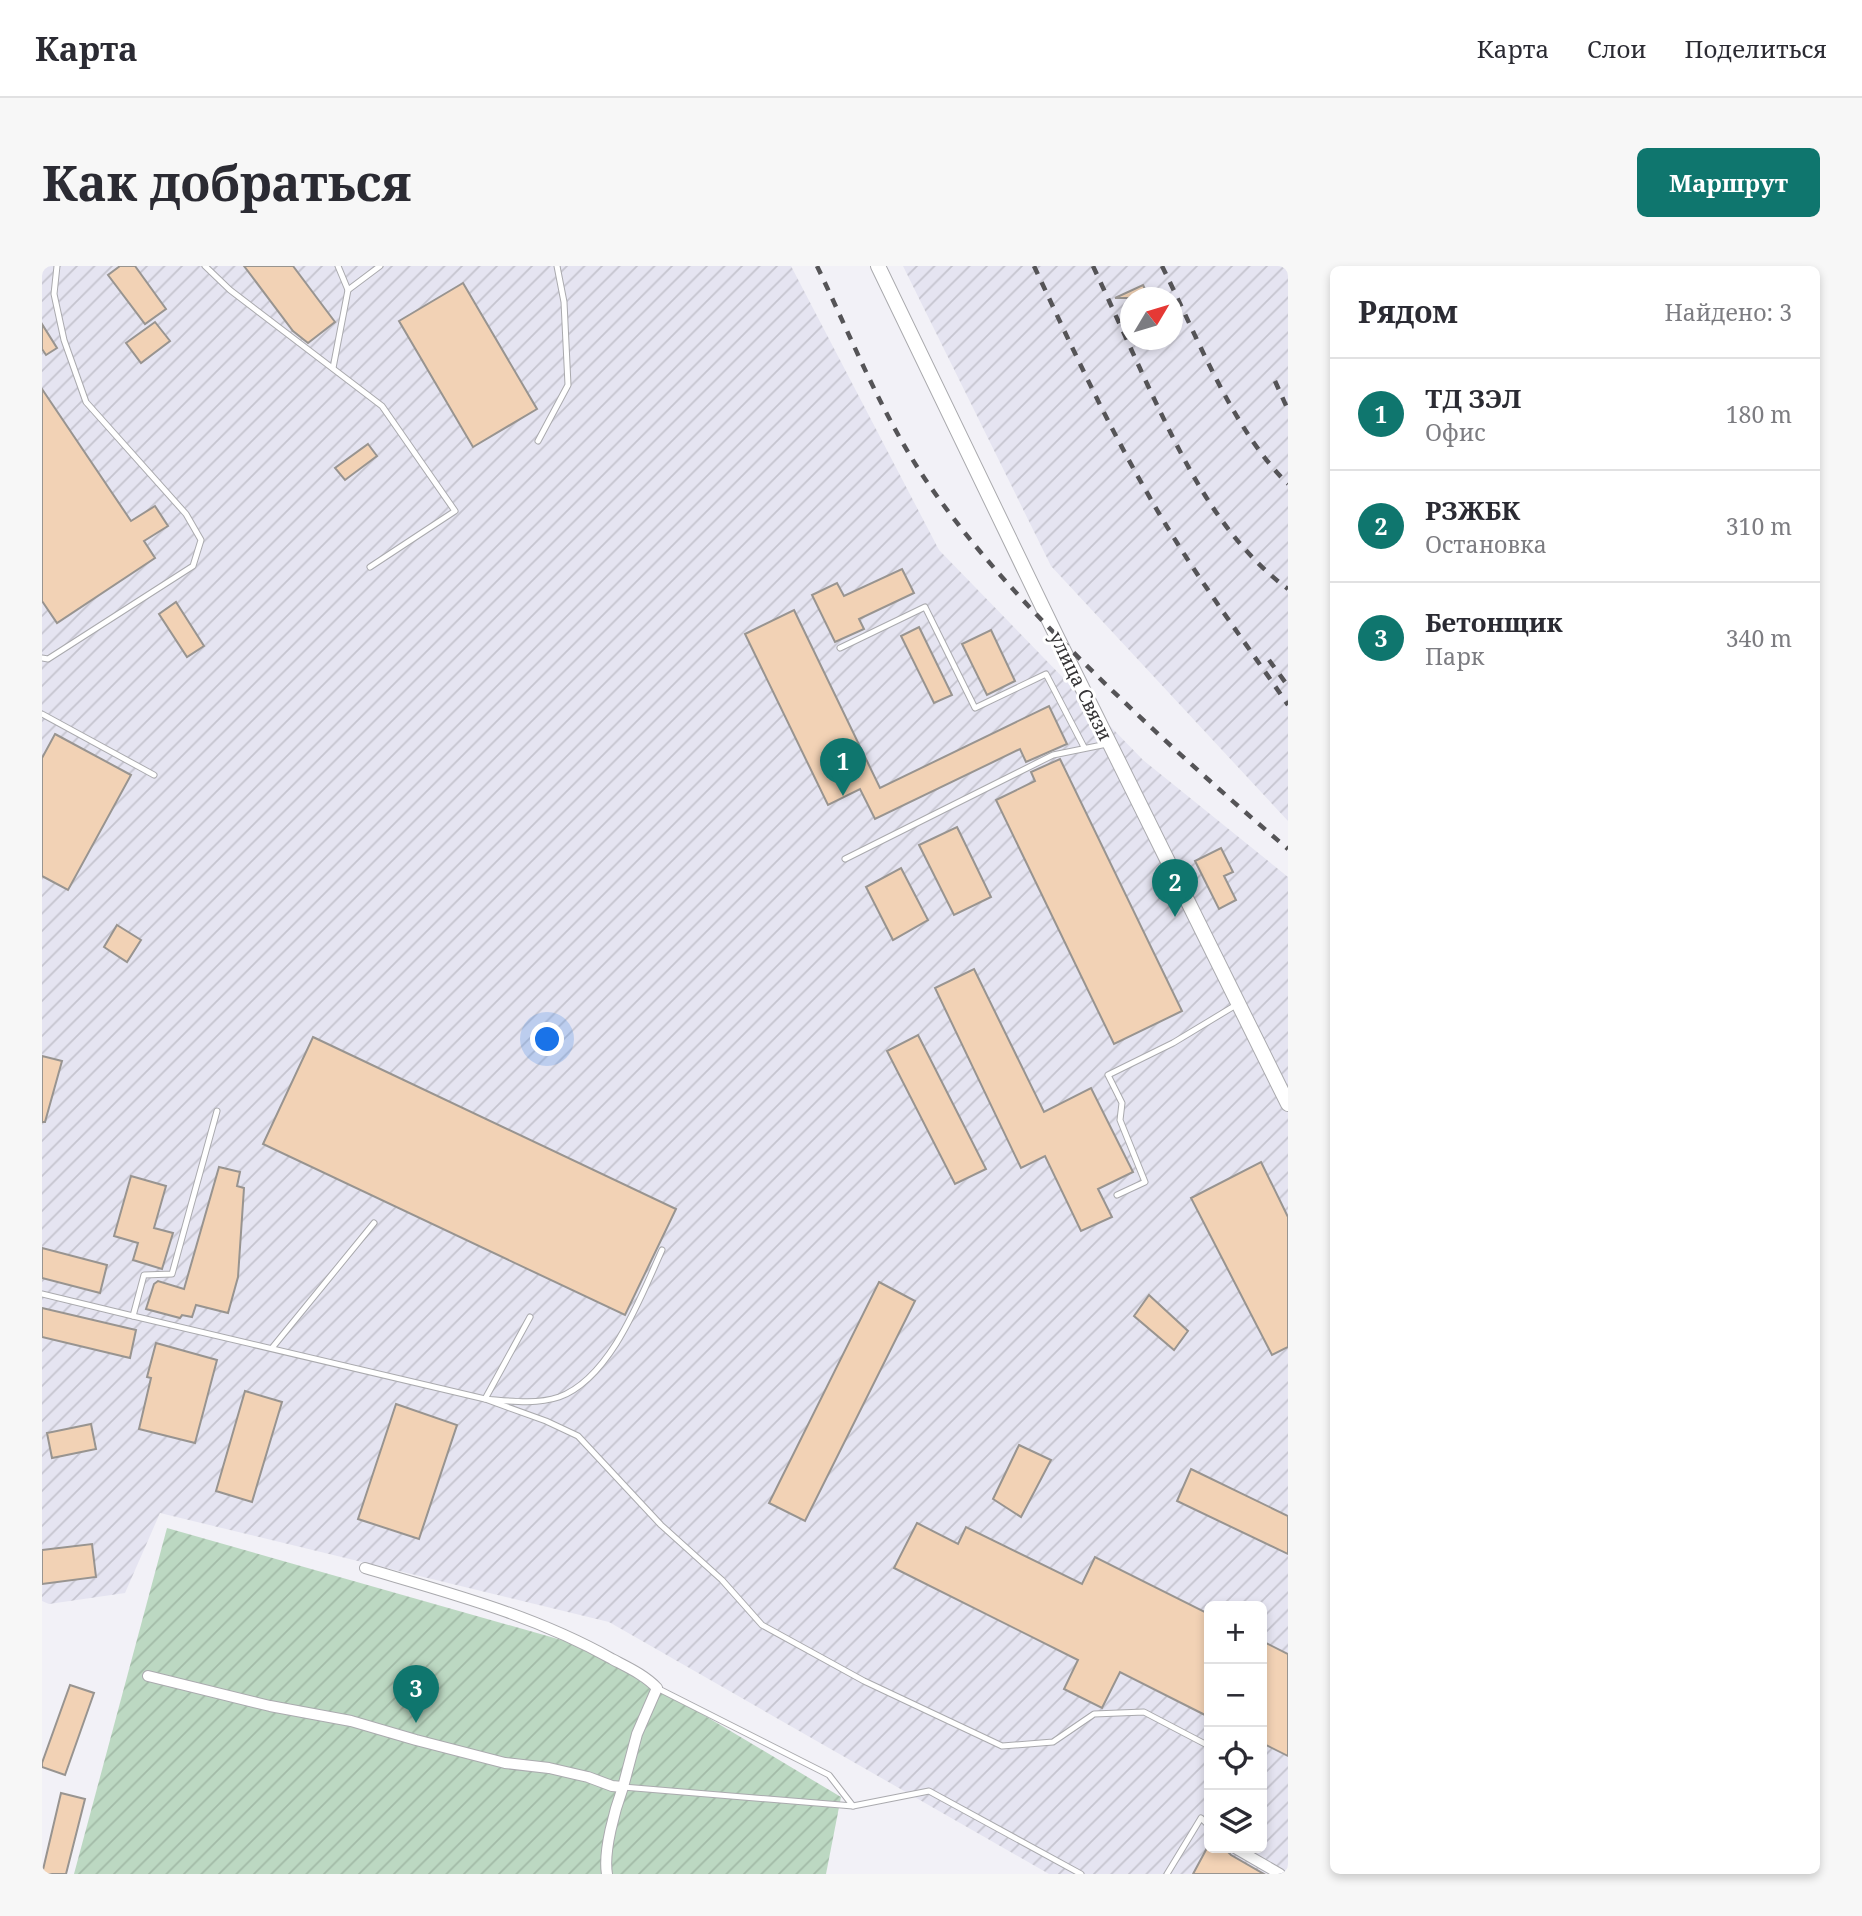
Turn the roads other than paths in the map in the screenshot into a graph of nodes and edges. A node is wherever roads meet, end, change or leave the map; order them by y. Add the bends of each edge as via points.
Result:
1 (57, 266) edge
2 (205, 266) edge
3 (338, 266) edge
4 (380, 266) edge
5 (557, 266) edge
6 (878, 266) edge
7 (348, 290) junction
8 (332, 368) junction
9 (538, 442) dead end
10 (370, 567) dead end
11 (840, 648) dead end
12 (42, 658) edge
13 (42, 715) edge
14 (1110, 743) junction
15 (1084, 747) junction
16 (154, 775) dead end
17 (845, 859) dead end
18 (1238, 1003) junction
19 (1288, 1104) edge
20 (217, 1111) dead end
21 (1117, 1195) dead end
22 (374, 1223) dead end
23 (662, 1250) dead end
24 (42, 1294) edge
25 (133, 1316) junction
26 (530, 1317) dead end
27 (272, 1348) junction
28 (485, 1399) junction
29 (365, 1568) dead end
30 (148, 1676) dead end
31 (657, 1688) junction
32 (1204, 1743) edge
33 (623, 1787) junction
34 (853, 1806) junction
35 (1204, 1820) edge
36 (1247, 1853) edge
37 (607, 1874) edge
38 (1081, 1874) edge
39 (1167, 1874) edge
40 (1280, 1874) edge

1 - 12 lane via 54,294 86,402 186,513 201,540 193,566 48,659
2 - 8 lane
3 - 7 lane
4 - 7 lane
5 - 9 lane via 564,302 568,385
6 - 14 street, улица Связи
7 - 8 lane
8 - 10 lane via 383,406 455,511
11 - 15 lane via 925,607 975,708 1046,674
13 - 16 lane
14 - 15 lane
14 - 18 street, улица Связи
15 - 17 lane via 1053,755
18 - 19 street, улица Связи
18 - 21 lane via 1108,1075 1122,1103 1120,1120 1145,1182
20 - 25 lane via 172,1274 144,1275
22 - 27 lane
23 - 28 lane via 624,1333 592,1376 560,1396 524,1403
24 - 25 lane
25 - 27 lane
26 - 28 lane
27 - 28 lane
28 - 32 lane via 578,1436 762,1625 864,1681 1002,1746 1053,1742 1094,1714 1144,1712
29 - 31 street via 530,1619 597,1650
30 - 33 street
31 - 33 street via 637,1734
31 - 34 lane via 829,1774
33 - 34 lane
33 - 37 street
34 - 38 lane via 929,1791
35 - 39 lane
36 - 40 street

